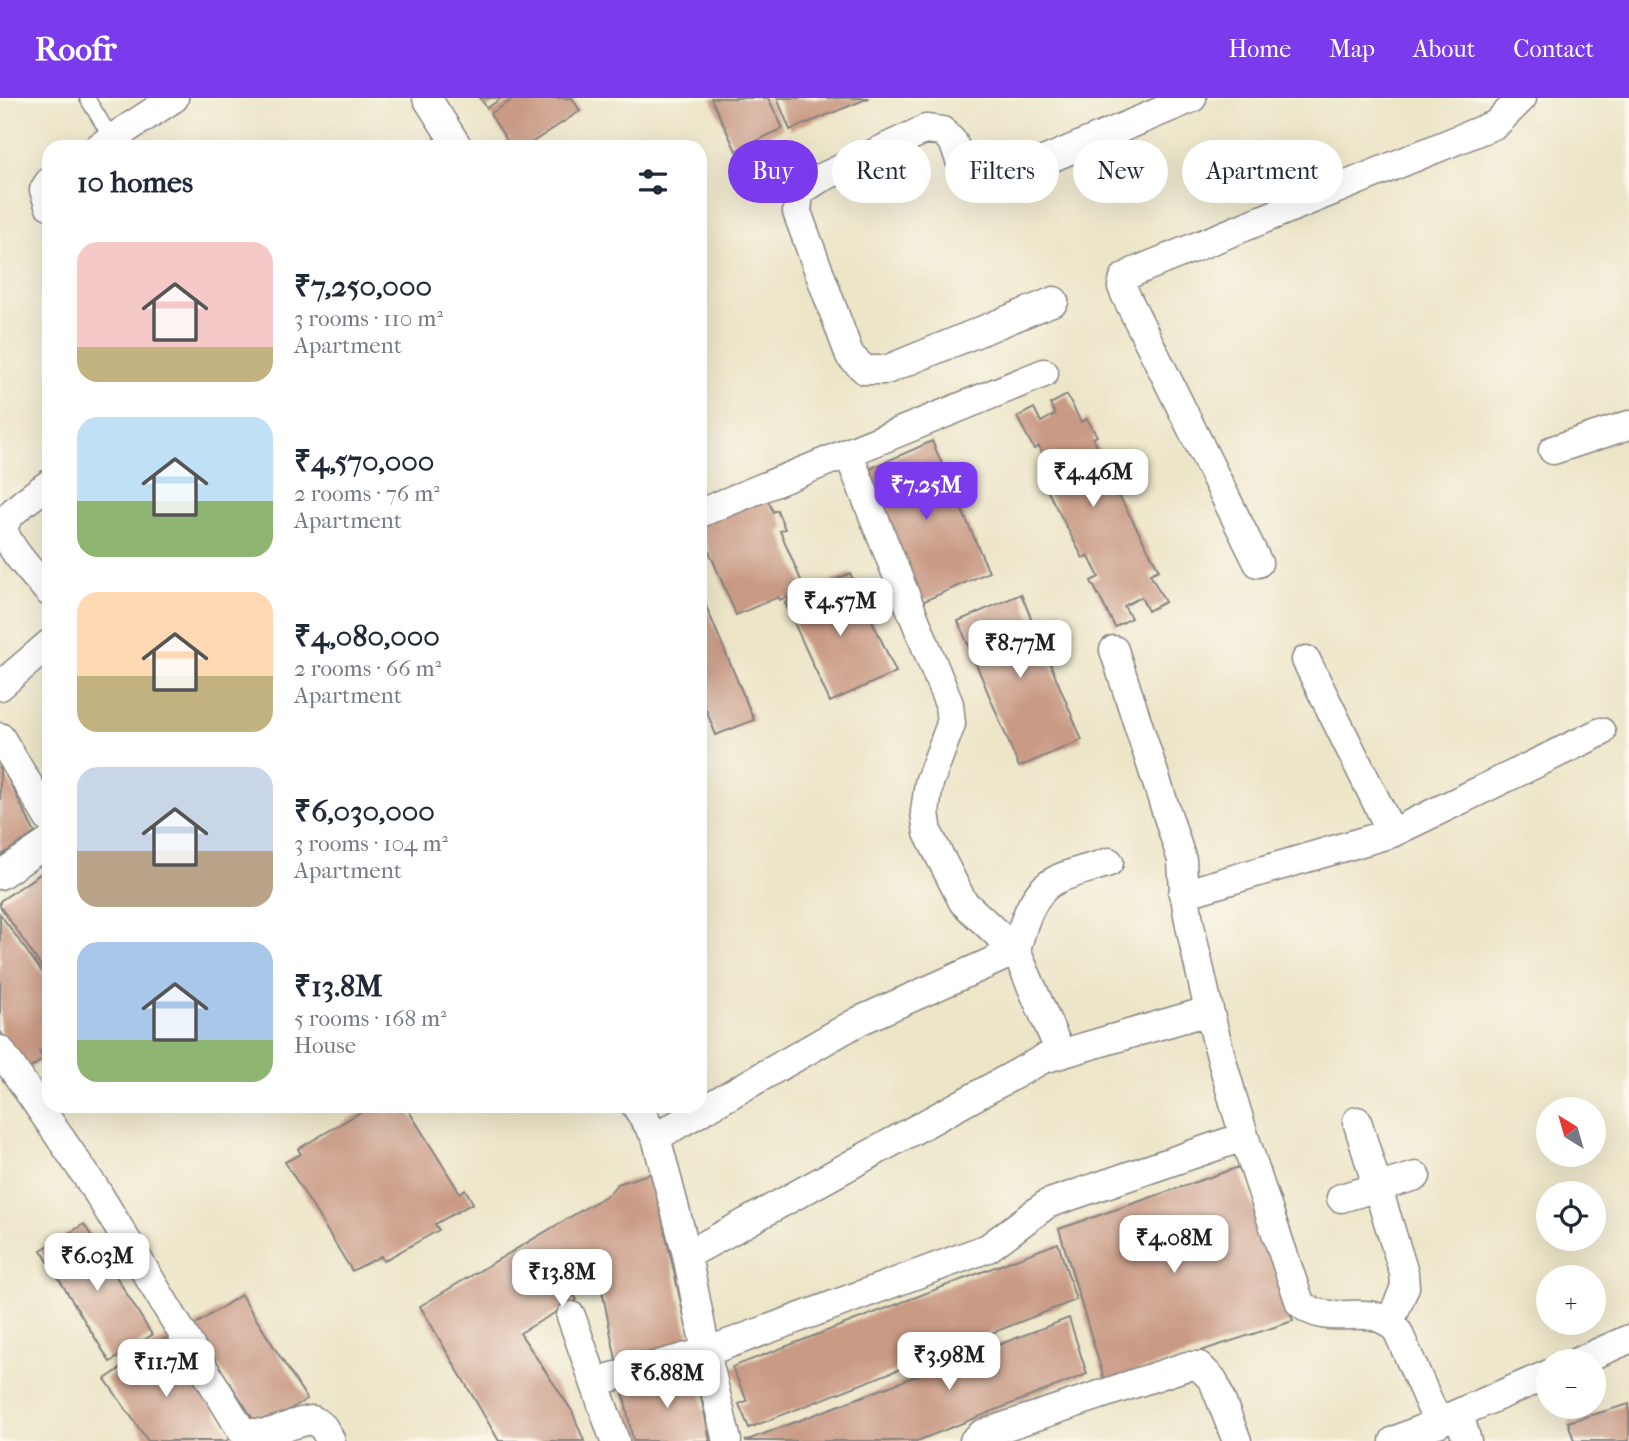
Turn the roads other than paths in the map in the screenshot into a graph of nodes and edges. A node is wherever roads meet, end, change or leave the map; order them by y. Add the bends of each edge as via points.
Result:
1 (87, 98) edge
2 (174, 98) edge
3 (427, 98) edge
4 (1192, 98) edge
5 (1522, 98) edge
6 (1491, 111) edge
7 (104, 140) edge
8 (110, 140) edge
9 (454, 140) edge
10 (1054, 301) dead end
11 (1044, 373) dead end
12 (1629, 425) edge
13 (1553, 450) dead end
14 (848, 453) junction
15 (42, 490) edge
16 (707, 510) edge
17 (1258, 563) dead end
18 (42, 584) edge
19 (1114, 650) dead end
20 (42, 651) edge
21 (1306, 660) dead end
22 (0, 686) edge
23 (1601, 732) dead end
24 (0, 737) edge
25 (42, 807) edge
26 (1392, 833) junction
27 (42, 847) edge
28 (1109, 862) dead end
29 (0, 874) edge
30 (1183, 894) junction
31 (1016, 951) junction
32 (1208, 1012) junction
33 (0, 1050) edge
34 (1061, 1054) junction
35 (707, 1108) edge
36 (42, 1111) edge
37 (43, 1113) edge
38 (641, 1113) edge
39 (698, 1113) edge
40 (1357, 1121) dead end
41 (656, 1137) junction
42 (1243, 1137) junction
43 (1416, 1176) dead end
44 (1378, 1187) junction
45 (1341, 1198) dead end
46 (688, 1255) junction
47 (571, 1316) dead end
48 (1391, 1322) junction
49 (1629, 1339) edge
50 (1606, 1349) edge
51 (706, 1352) junction
52 (1536, 1380) edge
53 (594, 1382) junction
54 (1449, 1419) junction
55 (331, 1441) edge
56 (615, 1441) edge
57 (727, 1441) edge
58 (974, 1441) edge
59 (1237, 1441) edge
60 (1394, 1441) edge
61 (1467, 1441) edge

1 - 7 lane
2 - 8 street
3 - 9 street
4 - 10 street via 994,182 976,182 965,173 953,142 942,131 926,129 799,192 797,212 850,356 865,370 886,370
5 - 6 street
6 - 17 street via 1124,278 1126,296
11 - 14 street
12 - 13 street
14 - 16 street
14 - 31 street via 949,704 951,724 929,783 928,833 963,902
15 - 18 street via 10,515 2,533
19 - 30 street via 1182,860
20 - 22 street
21 - 26 street
23 - 26 street
24 - 25 street
26 - 30 street
27 - 29 street
28 - 31 street via 1055,880 1037,898 1022,926
30 - 32 street
31 - 34 street
31 - 35 street via 859,1021
32 - 34 street
32 - 42 street
33 - 36 street
34 - 46 street via 1031,1066
37 - 55 street via 96,1190 241,1430 254,1440 271,1440 299,1421 313,1420
38 - 41 street
39 - 41 street
40 - 44 street
41 - 46 street
42 - 48 street via 1300,1303 1322,1316 1376,1315
42 - 51 street via 1047,1205 988,1248
43 - 44 street
44 - 45 street
44 - 48 street via 1404,1273 1405,1287
46 - 51 street
47 - 53 street
48 - 54 street
49 - 50 street
51 - 53 street
51 - 57 street
52 - 54 street
53 - 56 street
54 - 60 street
54 - 61 street
58 - 59 street via 982,1434 1187,1366 1199,1366 1213,1380

